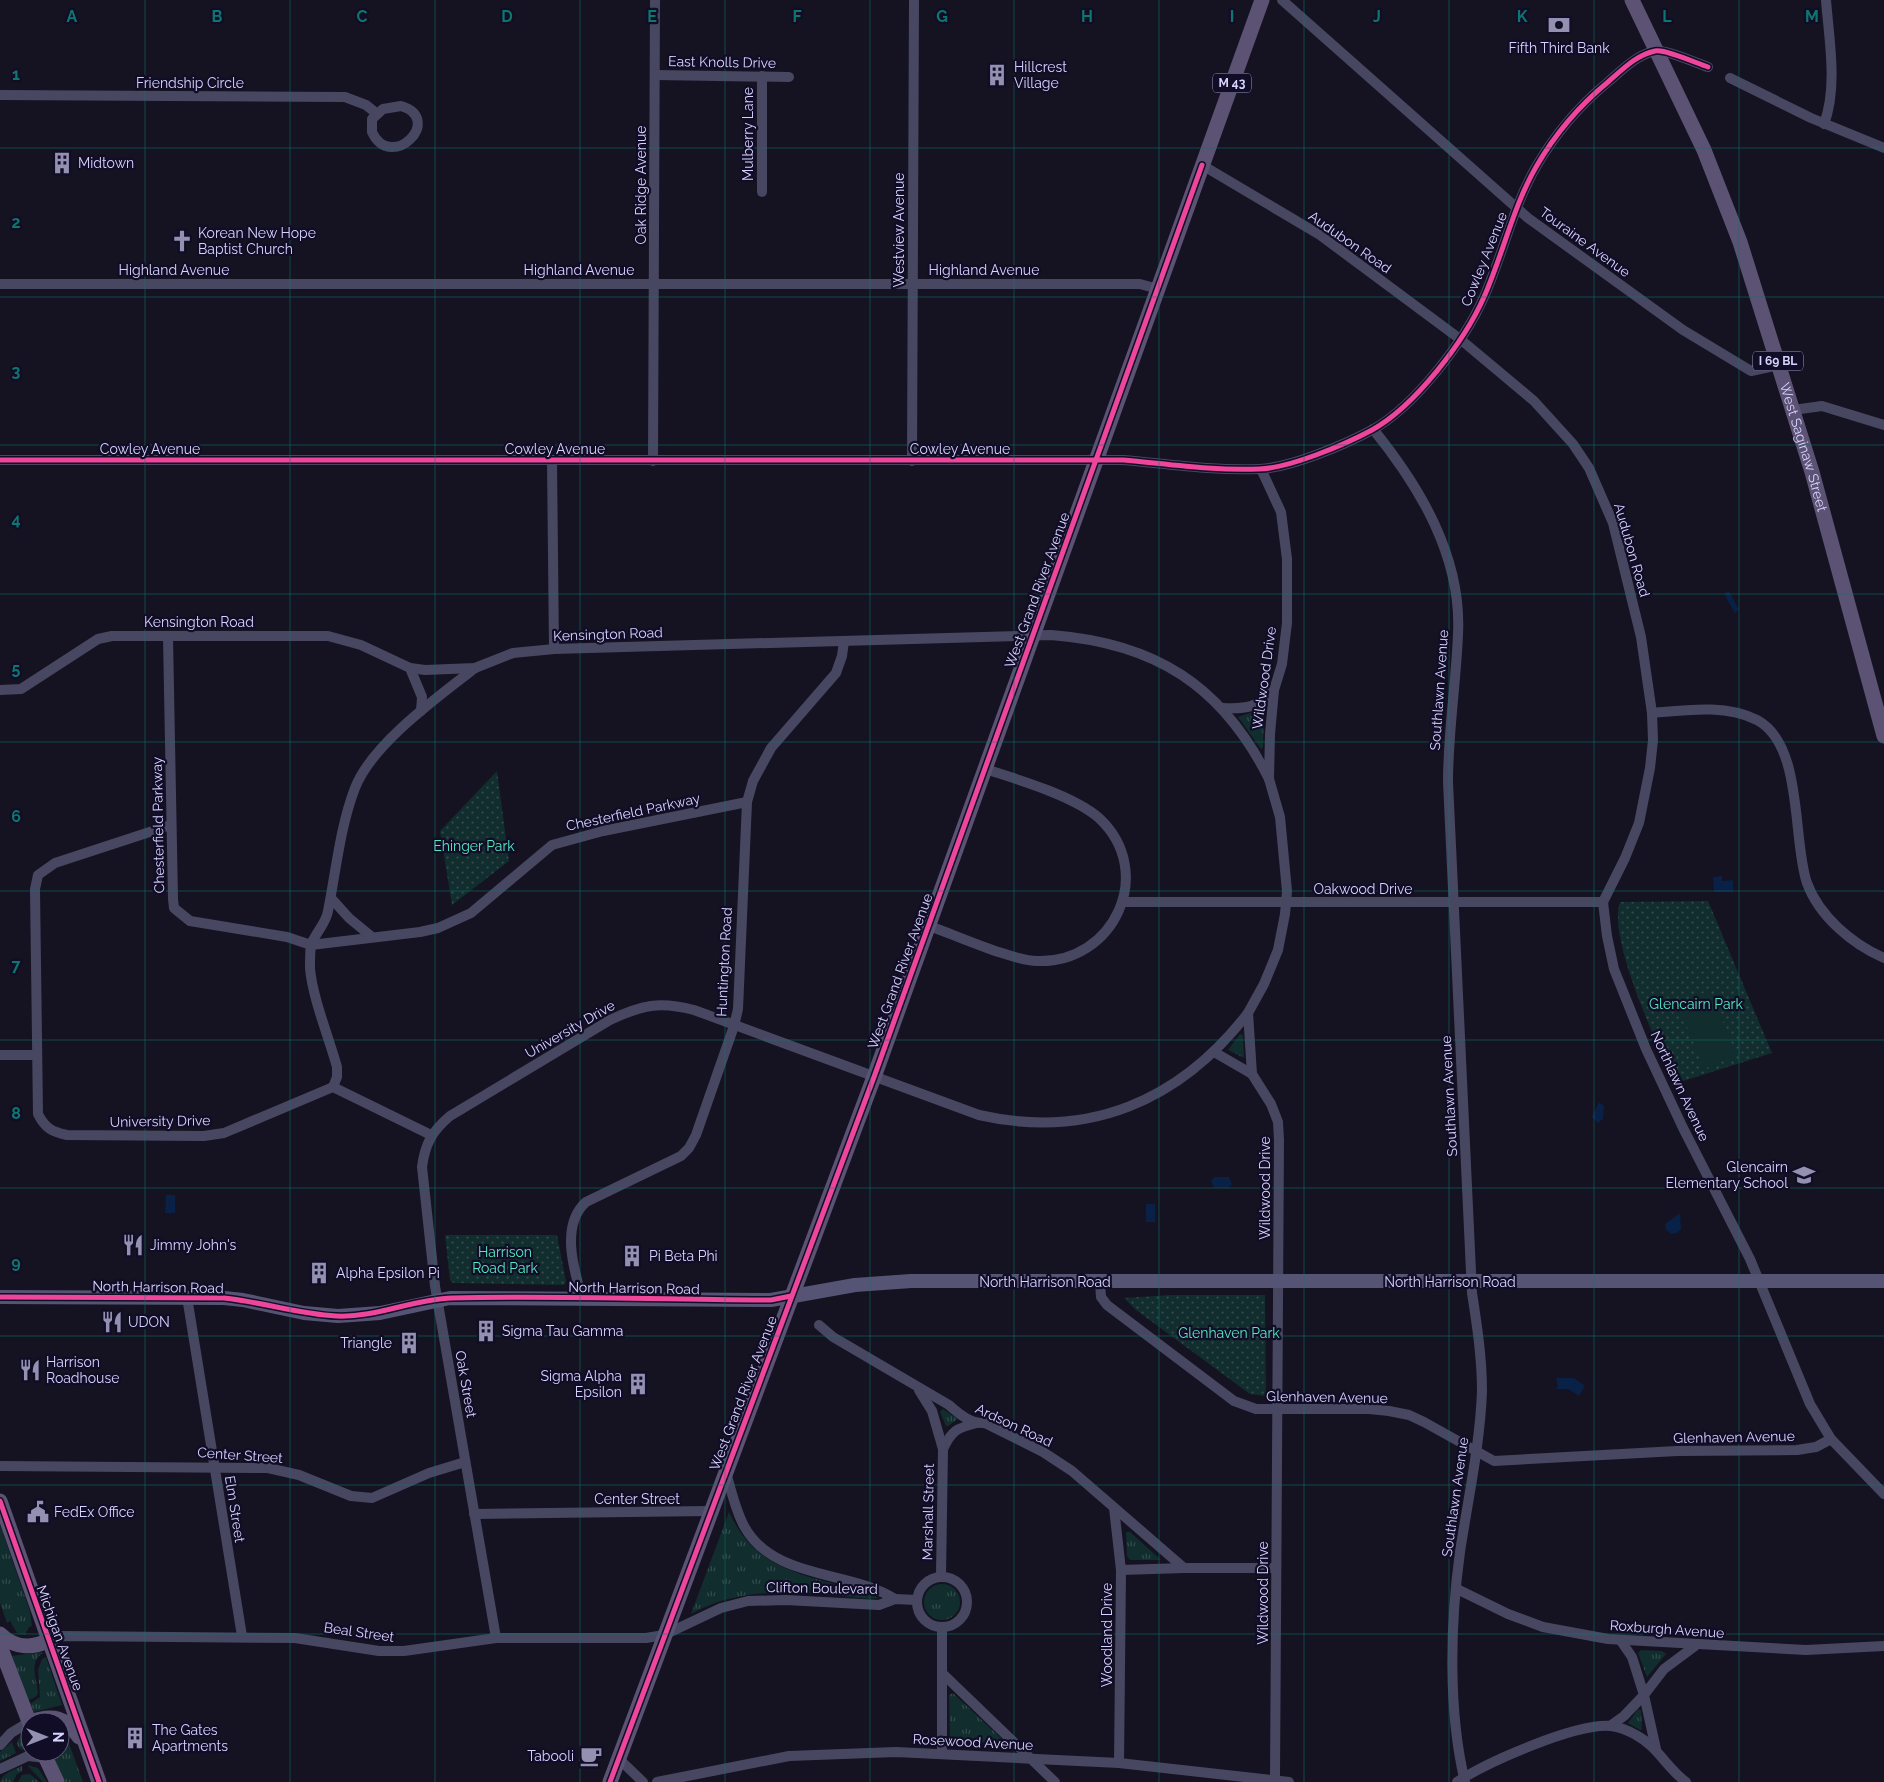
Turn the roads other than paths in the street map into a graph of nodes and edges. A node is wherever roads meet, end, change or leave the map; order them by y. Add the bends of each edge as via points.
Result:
1 (655, 0) edge
2 (914, 0) edge
3 (1262, 0) edge
4 (1282, 0) edge
5 (1632, 0) edge
6 (1826, 0) edge
7 (1657, 50) junction
8 (1708, 67) dead end
9 (655, 75) junction
10 (762, 76) junction
11 (789, 76) dead end
12 (1730, 78) dead end
13 (0, 95) edge
14 (376, 113) junction
15 (1824, 124) junction
16 (1884, 148) edge
17 (1202, 165) junction
18 (762, 192) dead end
19 (1516, 209) junction
20 (0, 284) edge
21 (654, 284) junction
22 (913, 284) junction
23 (1158, 290) junction
24 (1460, 339) junction
25 (1779, 365) junction
26 (1793, 410) junction
27 (1884, 425) edge
28 (1373, 429) junction
29 (0, 460) edge
30 (552, 461) junction
31 (653, 461) junction
32 (912, 461) junction
33 (1096, 461) junction
34 (1261, 469) junction
35 (1033, 635) junction
36 (168, 636) junction
37 (844, 641) junction
38 (554, 649) junction
39 (410, 668) junction
40 (475, 668) junction
41 (0, 690) edge
42 (1274, 690) junction
43 (1223, 708) junction
44 (421, 711) junction
45 (1652, 713) junction
46 (1884, 736) edge
47 (985, 769) junction
48 (1269, 779) junction
49 (747, 802) junction
50 (171, 825) junction
51 (331, 898) junction
52 (1122, 902) junction
53 (1603, 902) junction
54 (1286, 903) junction
55 (1453, 904) junction
56 (929, 926) junction
57 (372, 937) junction
58 (311, 945) junction
59 (1884, 958) edge
60 (1248, 1014) junction
61 (734, 1026) junction
62 (1214, 1052) junction
63 (0, 1055) edge
64 (37, 1055) junction
65 (1252, 1074) junction
66 (874, 1076) junction
67 (333, 1087) junction
68 (431, 1134) junction
69 (1760, 1281) junction
70 (1884, 1281) edge
71 (1100, 1282) junction
72 (1279, 1282) junction
73 (1472, 1282) junction
74 (792, 1296) junction
75 (0, 1297) edge
76 (188, 1297) junction
77 (582, 1298) junction
78 (438, 1300) junction
79 (819, 1324) dead end
80 (919, 1389) junction
81 (1278, 1409) junction
82 (977, 1423) junction
83 (1831, 1439) junction
84 (943, 1449) junction
85 (1475, 1451) junction
86 (466, 1462) junction
87 (0, 1466) edge
88 (214, 1466) junction
89 (725, 1470) junction
90 (1884, 1494) edge
91 (0, 1501) edge
92 (1114, 1508) junction
93 (710, 1511) junction
94 (474, 1514) junction
95 (1184, 1568) junction
96 (1276, 1568) junction
97 (1121, 1570) junction
98 (940, 1576) junction
99 (1456, 1589) junction
100 (895, 1599) junction
101 (916, 1600) junction
102 (942, 1627) junction
103 (0, 1634) edge
104 (664, 1635) junction
105 (242, 1636) junction
106 (496, 1638) junction
107 (49, 1640) junction
108 (1621, 1641) junction
109 (1695, 1645) junction
110 (0, 1646) edge
111 (1884, 1646) edge
112 (942, 1673) junction
113 (1644, 1695) junction
114 (26, 1712) edge
115 (70, 1725) edge
116 (1610, 1726) junction
117 (20, 1728) edge
118 (0, 1745) edge
119 (1656, 1750) junction
120 (88, 1751) junction
121 (942, 1754) junction
122 (618, 1758) junction
123 (1032, 1758) junction
124 (20, 1760) edge
125 (47, 1762) edge
126 (1119, 1763) junction
127 (0, 1769) edge
128 (1275, 1779) junction
129 (1462, 1780) edge
130 (57, 1782) edge
131 (99, 1782) edge
132 (610, 1782) edge
133 (643, 1782) edge
134 (657, 1782) edge
135 (1055, 1782) edge
136 (1288, 1782) edge
137 (1686, 1782) edge

1 - 9 street, Oak Ridge Avenue
2 - 22 street, Westview Avenue
3 - 17 main road, West Grand River Avenue / M 43
4 - 19 street, Touraine Avenue
5 - 7 main road, West Saginaw Street / I 69 BL
6 - 15 street via 1830,68 1829,110
7 - 8 street
7 - 19 street, Cowley Avenue via 1638,57 1575,113 1536,167
7 - 25 main road, West Saginaw Street / I 69 BL via 1723,195
9 - 10 street, East Knolls Drive
9 - 21 street, Oak Ridge Avenue
10 - 11 street, East Knolls Drive
10 - 18 street, Mulberry Lane
12 - 15 street
13 - 14 street, Friendship Circle via 345,97
14 - 14 street via 372,119 372,132 382,145 398,146 415,135 418,122 407,108 389,107
15 - 16 street
17 - 23 main road, West Grand River Avenue / M 43
17 - 24 street, Audubon Road via 1320,235
19 - 24 street, Cowley Avenue via 1483,298
19 - 25 street, Touraine Avenue via 1683,330 1751,371
20 - 21 street, Highland Avenue
21 - 22 street, Highland Avenue
21 - 31 street, Oak Ridge Avenue
22 - 23 street, Highland Avenue via 1140,284
22 - 32 street, Westview Avenue
23 - 33 main road, West Grand River Avenue / M 43
24 - 28 street, Cowley Avenue via 1428,383
24 - 45 street, Audubon Road via 1534,401 1590,468 1613,523 1625,568 1643,646
25 - 26 main road, West Saginaw Street / I 69 BL
26 - 27 street via 1822,406
26 - 46 main road, West Saginaw Street / I 69 BL
28 - 34 street, Cowley Avenue via 1331,449
28 - 55 street, Southlawn Avenue via 1398,460 1433,519 1453,581 1458,633 1448,740
29 - 30 street, Cowley Avenue
30 - 31 street, Cowley Avenue
30 - 38 street
31 - 32 street, Cowley Avenue
32 - 33 street, Cowley Avenue
33 - 34 street, Cowley Avenue
33 - 35 main road, West Grand River Avenue / M 43
34 - 42 street, Wildwood Drive via 1281,512 1287,559 1287,623 1282,664
35 - 37 street, Kensington Road
35 - 43 street, Kensington Road via 1087,639 1144,654 1186,678
35 - 47 main road, West Grand River Avenue / M 43
36 - 39 street, Kensington Road via 328,636 362,645
36 - 41 street, Kensington Road via 105,637 21,689
36 - 50 street, Chesterfield Parkway
37 - 38 street, Kensington Road
37 - 49 street, Huntington Road via 836,673 771,748 753,780
38 - 40 street, Kensington Road via 514,653
39 - 40 street, Kensington Road
39 - 44 street via 422,697
40 - 44 street
42 - 43 street via 1251,708
42 - 48 street, Wildwood Drive
43 - 48 street, Kensington Road via 1256,753
44 - 51 street via 370,762 355,788 343,831
45 - 53 street via 1650,768 1639,823
45 - 59 street via 1703,710 1742,714 1758,721 1775,736 1796,801 1806,881 1816,904 1848,934
47 - 52 street via 1080,804 1099,818 1123,854 1127,877
47 - 56 main road, West Grand River Avenue / M 43
48 - 54 street, Wildwood Drive via 1282,834
49 - 57 street, Chesterfield Parkway via 552,845 485,902 456,921 420,932
49 - 61 street, Huntington Road via 738,1009
50 - 58 street, Chesterfield Parkway via 174,908 183,918 287,937
50 - 64 street, University Drive via 54,863 38,875 35,889
51 - 57 street
51 - 58 street via 328,914
52 - 54 street, Oakwood Drive
52 - 56 street via 1111,926 1099,940 1084,950 1053,960 1035,961 1016,956
53 - 55 street, Oakwood Drive
53 - 69 street, Northlawn Avenue via 1606,936 1614,969 1642,1040
54 - 55 street, Oakwood Drive
54 - 60 street, Wildwood Drive via 1278,950
55 - 73 street, Southlawn Avenue
56 - 66 main road, West Grand River Avenue / M 43
57 - 58 street, Chesterfield Parkway
58 - 67 street via 310,969 337,1067
60 - 62 street, University Drive
60 - 65 street, Wildwood Drive
61 - 66 street, University Drive
61 - 68 street, University Drive via 680,1006 638,1007 610,1020 450,1116
61 - 77 street, Huntington Road via 689,1148 670,1163 586,1202 574,1216 571,1239
62 - 65 street
62 - 66 street, University Drive via 1192,1072 1146,1100 1099,1116 1057,1123 1005,1121 979,1115
63 - 64 street
64 - 67 street, University Drive via 38,1114 53,1133 67,1135 204,1136 224,1133
65 - 72 street, Wildwood Drive via 1278,1122
66 - 74 main road, West Grand River Avenue / M 43
67 - 68 street
68 - 78 street, Oak Street via 424,1150 422,1167
69 - 70 street, North Harrison Road
69 - 73 street, North Harrison Road
69 - 83 street, Northlawn Avenue via 1810,1404
71 - 72 street, North Harrison Road
71 - 74 street, North Harrison Road via 873,1283
71 - 81 street, Glenhaven Avenue via 1101,1296 1107,1305 1234,1401 1256,1409
72 - 73 street, North Harrison Road
72 - 81 street, Wildwood Drive
73 - 85 street, Southlawn Avenue via 1482,1390
74 - 77 street, North Harrison Road via 771,1300
74 - 89 main road, West Grand River Avenue / M 43
75 - 76 street, North Harrison Road
76 - 78 street, North Harrison Road via 243,1300 304,1313 338,1316 380,1312
76 - 88 street, Elm Street
77 - 78 street, North Harrison Road
78 - 86 street, Oak Street
79 - 80 street, Ardson Road via 833,1337
80 - 82 street, Ardson Road
80 - 84 street, Marshall Street via 932,1411
81 - 85 street, Glenhaven Avenue via 1369,1409 1409,1415
81 - 96 street, Wildwood Drive
82 - 84 street, Marshall Street via 958,1428
82 - 92 street, Ardson Road via 986,1423 1043,1452 1072,1471
83 - 85 street, Glenhaven Avenue via 1816,1447 1797,1450 1677,1451 1500,1462 1484,1458
83 - 90 street, Northlawn Avenue
84 - 98 street, Marshall Street
85 - 99 street, Southlawn Avenue
86 - 88 street, Center Street via 429,1473 378,1497 367,1498 351,1496 310,1478 280,1470
86 - 94 street, Oak Street
87 - 88 street, Center Street
88 - 105 street, Elm Street
89 - 93 main road, West Grand River Avenue / M 43
89 - 100 street, Clifton Boulevard via 742,1521 763,1548 788,1563 880,1590
91 - 107 main road, Michigan Avenue
92 - 95 street, Ardson Road
92 - 97 street, Woodland Drive
93 - 94 street, Center Street
93 - 104 main road, West Grand River Avenue / M 43
94 - 106 street, Oak Street
95 - 96 street
95 - 97 street
96 - 128 street, Wildwood Drive
97 - 126 street, Woodland Drive
98 - 101 street, Marshall Street via 924,1584
98 - 102 street, Marshall Street via 960,1584 967,1597 961,1618 950,1626
99 - 108 street, Roxburgh Avenue via 1543,1627
99 - 129 street, Southlawn Avenue via 1453,1661
100 - 101 street, Clifton Boulevard
100 - 104 street, Clifton Boulevard via 879,1605 748,1601 708,1613
101 - 102 street via 921,1616 927,1622
102 - 112 street
103 - 107 main road via 10,1642 26,1646
104 - 106 street, Beal Street
104 - 122 main road, West Grand River Avenue / M 43
105 - 106 street, Beal Street via 308,1639 379,1651 426,1650 461,1641
105 - 107 street, Beal Street via 61,1636
107 - 120 main road, Michigan Avenue
108 - 109 street, Roxburgh Avenue
108 - 113 street via 1632,1657
109 - 111 street, Roxburgh Avenue via 1806,1650
109 - 113 street via 1672,1661
110 - 114 main road
112 - 121 street
112 - 123 street
113 - 116 street
113 - 119 street
115 - 120 main road
116 - 119 street via 1636,1734
116 - 129 street via 1566,1734 1496,1760
117 - 118 street
119 - 137 street
120 - 131 main road, Michigan Avenue
121 - 123 street, Rosewood Avenue
121 - 134 street, Rosewood Avenue via 853,1752 789,1756
122 - 132 main road, West Grand River Avenue / M 43
122 - 133 street
123 - 126 street, Rosewood Avenue
123 - 135 street
124 - 127 street
125 - 130 main road
126 - 128 street, Rosewood Avenue
128 - 136 street, Rosewood Avenue

